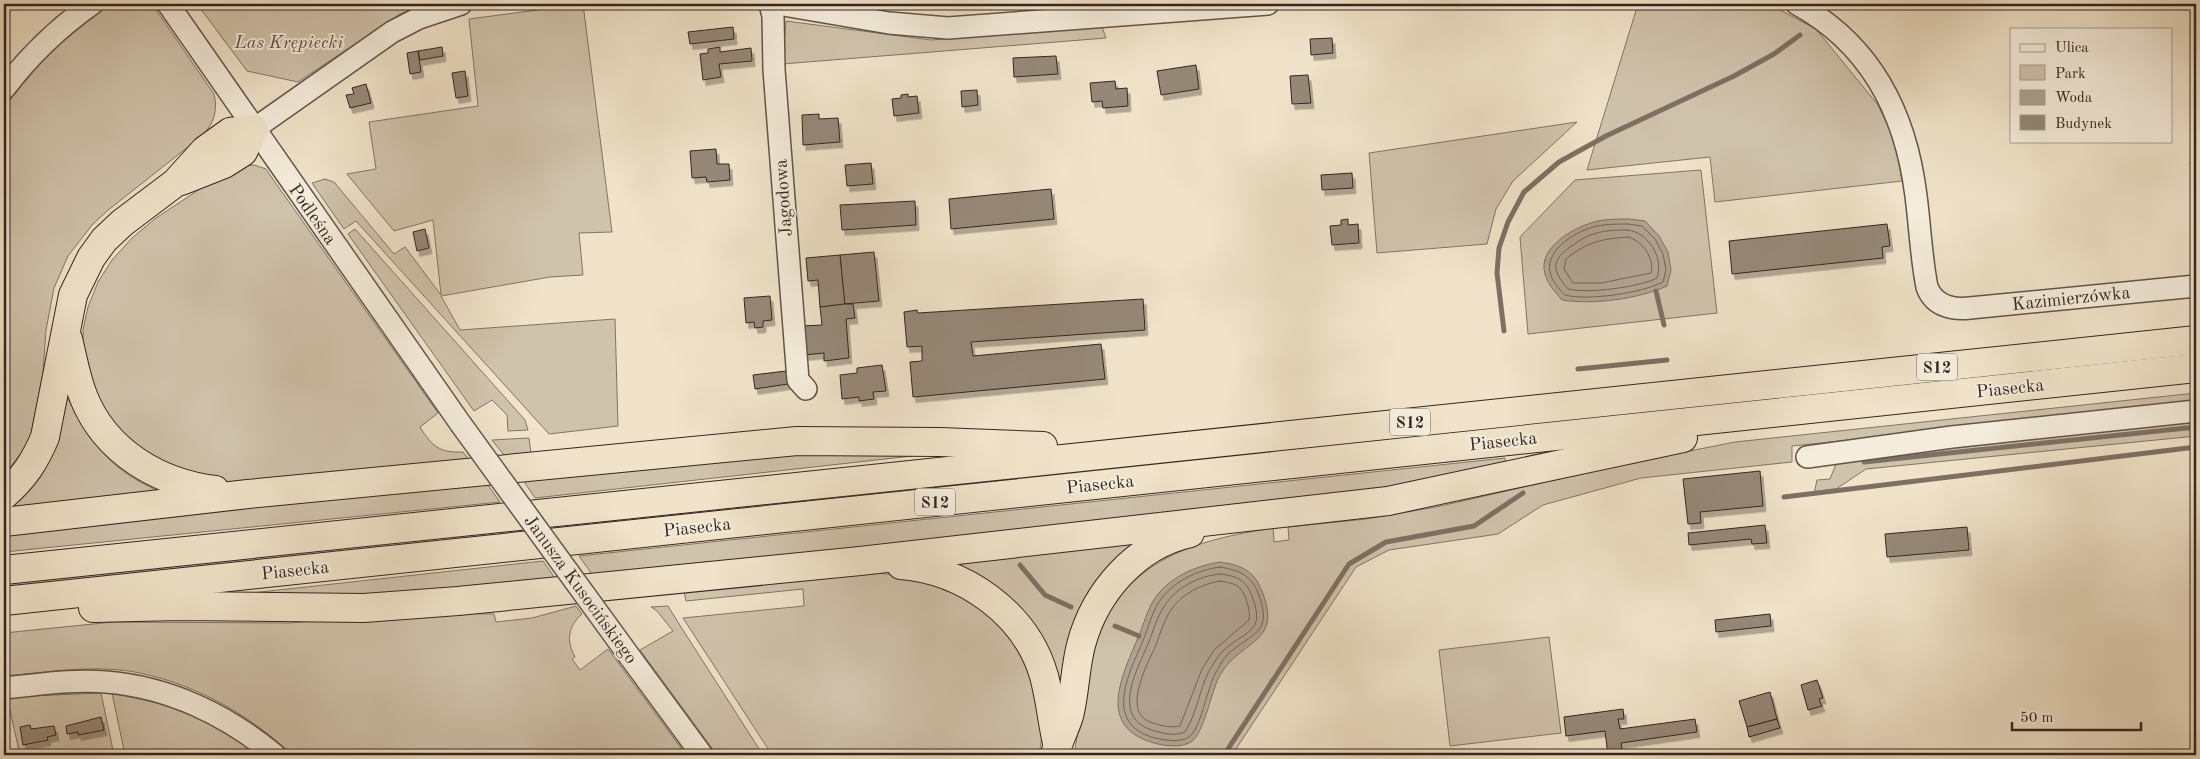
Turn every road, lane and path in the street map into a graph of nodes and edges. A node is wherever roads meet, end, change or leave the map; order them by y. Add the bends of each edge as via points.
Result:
1 (92, 4) edge
2 (168, 4) edge
3 (461, 4) edge
4 (770, 4) edge
5 (777, 4) edge
6 (1268, 4) edge
7 (1797, 4) edge
8 (4, 89) edge
9 (254, 129) junction
10 (2196, 286) edge
11 (66, 333) junction
12 (2196, 340) edge
13 (2196, 368) edge
14 (806, 389) dead end
15 (1866, 403) junction
16 (2196, 411) edge
17 (460, 423) joint
18 (1142, 450) junction
19 (1807, 457) dead end
20 (248, 494) junction
21 (4, 495) edge
22 (1268, 515) junction
23 (4, 522) edge
24 (860, 561) junction
25 (4, 570) edge
26 (4, 601) edge
27 (4, 610) edge
28 (4, 688) edge
29 (1056, 749) edge
30 (275, 755) edge
31 (702, 755) edge

1 - 8 street via 25,62
2 - 9 street, Podleśna
3 - 9 street via 419,18 392,32
4 - 14 street, Jagodowa via 798,380
5 - 6 street via 890,23 948,28
7 - 10 street, Kazimierzówka via 1851,45 1873,70 1890,98 1909,153 1927,286 1945,307 1964,309
9 - 11 highway via 230,132 206,150 175,184 104,240 91,258 74,295
9 - 17 street, Podleśna
11 - 20 highway via 84,398 93,416 132,460 181,484
11 - 21 highway via 51,412 37,456 26,474
12 - 18 highway, Piasecka / S12
13 - 15 highway, Piasecka / S12
15 - 22 highway via 1673,439 1388,501
15 - 26 highway, Piasecka / S12
16 - 19 street via 1952,437
17 - 31 street, Janusza Kusocińskiego, bridge
18 - 20 highway via 940,442 797,441
18 - 25 highway, Piasecka / S12
20 - 23 highway
22 - 24 highway
22 - 29 highway via 1174,536 1139,558 1115,579 1102,596 1082,643 1068,717
24 - 27 highway via 364,608 180,606
24 - 29 highway via 923,566 952,576 994,602 1027,639 1037,658 1047,689
28 - 30 street via 105,682 160,692 192,703 227,721

